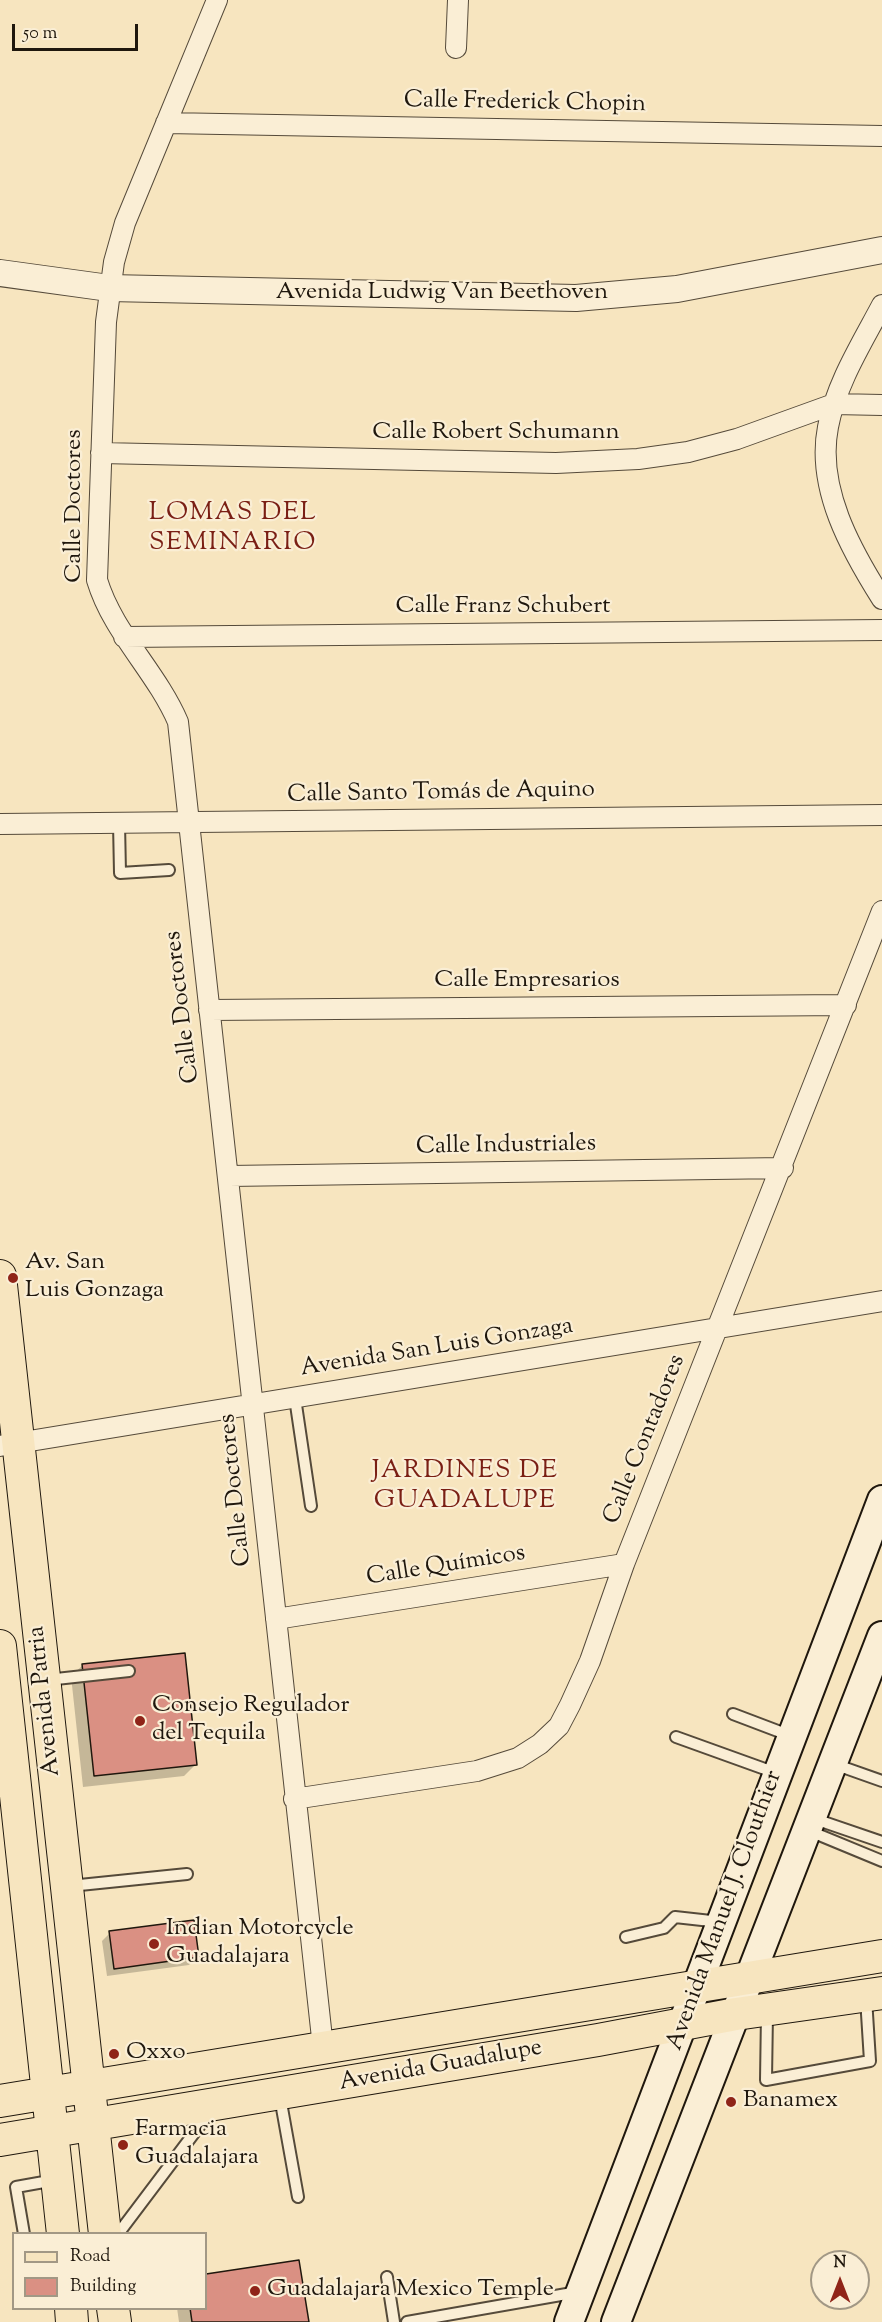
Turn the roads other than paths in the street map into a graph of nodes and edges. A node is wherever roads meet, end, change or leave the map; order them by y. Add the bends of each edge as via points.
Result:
1 (217, 0) edge
2 (458, 0) edge
3 (456, 48) dead end
4 (166, 123) junction
5 (882, 136) edge
6 (882, 250) edge
7 (0, 273) edge
8 (109, 288) junction
9 (882, 305) edge
10 (834, 404) junction
11 (882, 405) edge
12 (101, 453) junction
13 (882, 599) edge
14 (882, 630) edge
15 (124, 637) junction
16 (882, 815) edge
17 (188, 822) junction
18 (119, 823) junction
19 (0, 824) edge
20 (169, 870) dead end
21 (882, 911) edge
22 (846, 1005) junction
23 (209, 1010) junction
24 (783, 1168) junction
25 (229, 1176) junction
26 (0, 1276) edge
27 (882, 1301) edge
28 (717, 1329) junction
29 (295, 1398) junction
30 (253, 1405) junction
31 (9, 1445) edge
32 (882, 1500) edge
33 (311, 1506) dead end
34 (624, 1564) junction
35 (276, 1619) junction
36 (881, 1639) edge
37 (0, 1646) edge
38 (129, 1671) dead end
39 (44, 1680) junction
40 (733, 1714) dead end
41 (791, 1736) junction
42 (676, 1737) dead end
43 (833, 1763) junction
44 (777, 1773) junction
45 (882, 1781) edge
46 (294, 1799) junction
47 (809, 1824) junction
48 (882, 1842) edge
49 (882, 1862) edge
50 (187, 1874) dead end
51 (67, 1887) junction
52 (720, 1922) junction
53 (626, 1937) dead end
54 (882, 1956) edge
55 (750, 1977) junction
56 (697, 1986) junction
57 (874, 1994) edge
58 (767, 2010) junction
59 (736, 2014) junction
60 (684, 2023) junction
61 (323, 2047) junction
62 (89, 2086) junction
63 (49, 2092) junction
64 (279, 2094) junction
65 (0, 2101) edge
66 (215, 2104) junction
67 (93, 2125) junction
68 (53, 2132) junction
69 (0, 2140) edge
70 (58, 2180) junction
71 (298, 2197) dead end
72 (609, 2218) junction
73 (24, 2232) edge
74 (63, 2232) edge
75 (105, 2232) edge
76 (119, 2232) edge
77 (650, 2234) junction
78 (387, 2277) dead end
79 (581, 2292) junction
80 (394, 2322) edge
81 (407, 2322) edge
82 (569, 2322) edge
83 (616, 2322) edge

1 - 4 street, Calle Doctores
2 - 3 street
4 - 5 street, Calle Frederick Chopin
4 - 8 street, Calle Doctores via 125,223
6 - 8 street, Avenida Ludwig Van Beethoven via 677,289 576,298
7 - 8 street, Avenida Ludwig Van Beethoven
8 - 12 street, Calle Doctores
9 - 10 street
10 - 11 street, Calle Robert Schumann
10 - 12 street, Calle Robert Schumann via 737,439 688,452 638,459 556,463
10 - 13 street via 827,428 830,487 846,535
12 - 15 street, Calle Doctores via 97,580 103,601
14 - 15 street, Calle Franz Schubert
15 - 17 street, Calle Doctores via 167,696 178,722
16 - 17 street, Calle Santo Tomás de Aquino
17 - 18 street, Calle Santo Tomás de Aquino
17 - 23 street, Calle Doctores
18 - 19 street, Calle Santo Tomás de Aquino
18 - 20 lane via 120,873
21 - 22 street, Calle Contadores
22 - 23 street, Calle Empresarios
22 - 24 street, Calle Contadores
23 - 25 street, Calle Doctores
24 - 25 street, Calle Industriales
24 - 28 street, Calle Contadores
25 - 30 street, Calle Doctores
26 - 31 main road, Avenida Patria
27 - 28 street, Avenida San Luis Gonzaga
28 - 29 street, Avenida San Luis Gonzaga
28 - 34 street, Calle Contadores
29 - 30 street, Avenida San Luis Gonzaga
29 - 33 lane
30 - 31 street, Avenida San Luis Gonzaga
30 - 35 street, Calle Doctores
31 - 39 main road, Avenida Patria
32 - 41 main road, Avenida Manuel J. Clouthier
34 - 35 street, Calle Químicos
34 - 46 street, Calle Contadores via 570,1705 559,1726 540,1744 518,1758 477,1771
35 - 46 street, Calle Doctores
36 - 43 main road, Avenida Manuel J. Clouthier
37 - 63 main road, Avenida Patria
38 - 39 lane
39 - 51 main road, Avenida Patria
40 - 41 lane
41 - 44 main road, Avenida Manuel J. Clouthier
42 - 44 lane
43 - 45 lane
43 - 47 main road, Avenida Manuel J. Clouthier
44 - 52 main road, Avenida Manuel J. Clouthier
46 - 61 street, Calle Doctores
47 - 48 lane
47 - 49 lane
47 - 55 main road, Avenida Manuel J. Clouthier
50 - 51 lane
51 - 62 main road, Avenida Patria
52 - 53 lane via 675,1917 664,1928
52 - 56 main road, Avenida Manuel J. Clouthier
54 - 55 main road, Avenida Guadalupe
55 - 56 main road, Avenida Guadalupe
55 - 59 main road, Avenida Manuel J. Clouthier
56 - 60 main road, Avenida Manuel J. Clouthier
56 - 61 main road, Avenida Guadalupe
57 - 58 main road, Avenida Guadalupe
57 - 58 lane via 870,2061 766,2080
58 - 59 main road, Avenida Guadalupe
59 - 60 main road, Avenida Guadalupe
59 - 77 main road, Avenida Manuel J. Clouthier
60 - 64 main road, Avenida Guadalupe
60 - 72 main road, Avenida Manuel J. Clouthier
61 - 62 main road, Avenida Guadalupe
62 - 63 main road, Avenida Guadalupe
62 - 67 main road, Avenida Patria
63 - 65 main road, Avenida Guadalupe
63 - 68 main road, Avenida Patria
64 - 66 main road, Avenida Guadalupe
64 - 71 lane
66 - 67 main road, Avenida Guadalupe
66 - 76 lane
67 - 68 main road, Avenida Guadalupe
67 - 75 main road, Avenida Patria
68 - 69 main road, Avenida Guadalupe
68 - 70 main road, Avenida Patria
70 - 73 lane via 16,2187
70 - 74 main road, Avenida Patria
72 - 77 main road
72 - 79 main road, Avenida Manuel J. Clouthier
77 - 83 main road, Avenida Manuel J. Clouthier
78 - 80 lane
79 - 81 lane
79 - 82 main road, Avenida Manuel J. Clouthier

